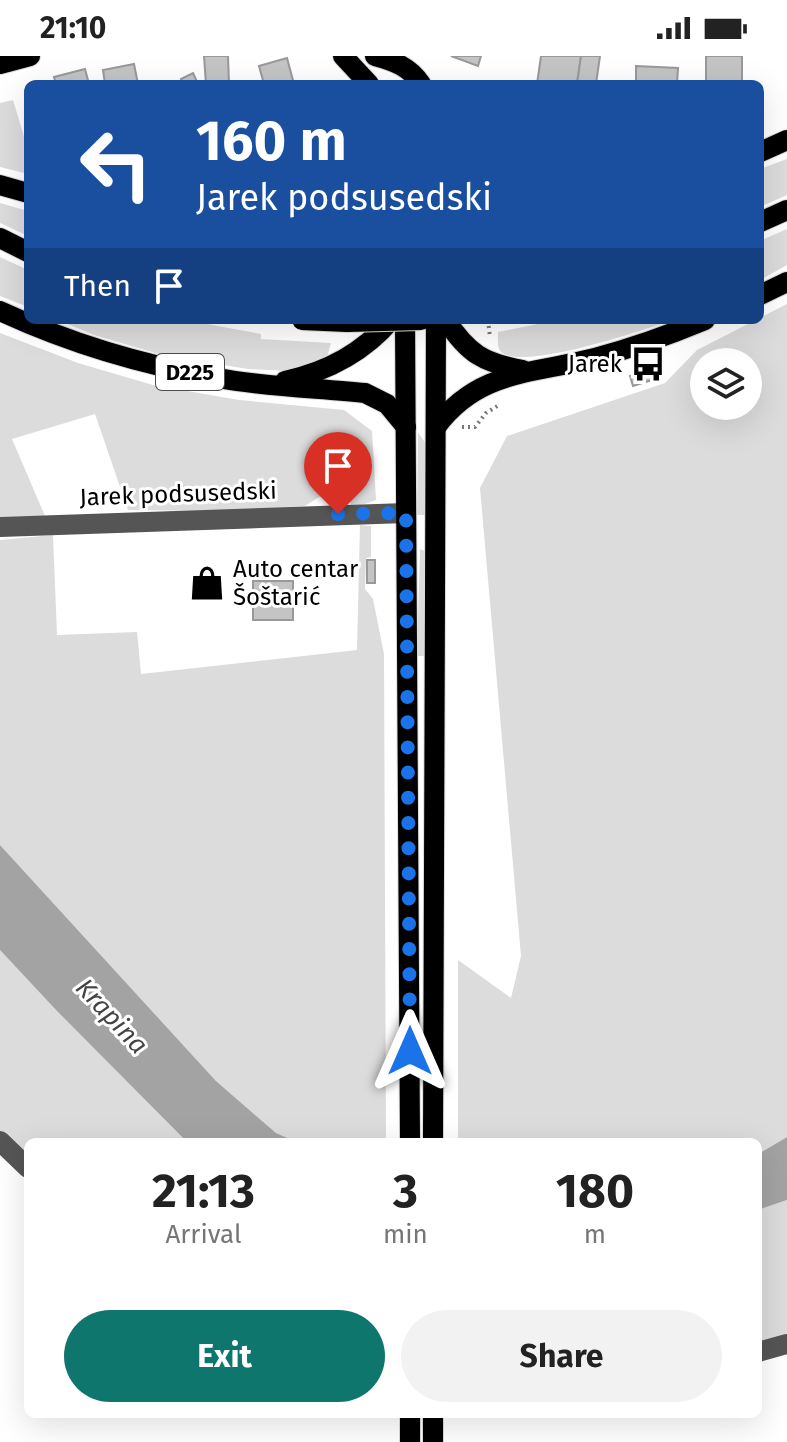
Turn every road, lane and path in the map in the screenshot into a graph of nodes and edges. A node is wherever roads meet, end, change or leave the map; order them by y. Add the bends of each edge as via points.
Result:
1 (30, 56) edge
2 (343, 56) edge
3 (375, 56) edge
4 (0, 64) edge
5 (365, 80) edge
6 (418, 80) edge
7 (787, 140) edge
8 (764, 150) edge
9 (0, 185) edge
10 (24, 192) edge
11 (787, 210) edge
12 (764, 220) edge
13 (0, 238) edge
14 (24, 250) edge
15 (787, 282) edge
16 (764, 293) edge
17 (0, 311) edge
18 (24, 322) edge
19 (28, 324) edge
20 (387, 324) edge
21 (393, 324) edge
22 (405, 324) edge
23 (442, 324) edge
24 (447, 324) edge
25 (489, 324) edge
26 (693, 324) edge
27 (436, 341) junction
28 (405, 343) junction
29 (492, 347) dead end
30 (527, 371) junction
31 (421, 375) junction
32 (270, 385) junction
33 (503, 402) dead end
34 (406, 422) junction
35 (436, 427) junction
36 (462, 427) dead end
37 (406, 513) junction
38 (0, 527) edge
39 (410, 1138) edge
40 (433, 1138) edge
41 (0, 1141) edge
42 (24, 1164) edge
43 (787, 1344) edge
44 (762, 1351) edge
45 (410, 1418) edge
46 (433, 1418) edge
47 (410, 1442) edge
48 (433, 1442) edge

1 - 4 main road
2 - 5 main road
3 - 6 main road via 401,64
7 - 8 main road
9 - 10 main road
11 - 12 main road
13 - 14 main road
15 - 16 main road
17 - 18 main road, D225
19 - 32 main road, D225 via 111,352
20 - 32 main road via 344,361
21 - 28 main road
22 - 28 main road
23 - 27 main road
24 - 30 main road via 479,357
25 - 29 path
26 - 30 main road via 595,358
27 - 31 main road
27 - 35 main road
28 - 31 main road
28 - 34 main road
30 - 35 main road via 466,396
31 - 34 main road
31 - 35 main road
32 - 34 main road, D225 via 365,393
33 - 36 path via 475,427
34 - 37 main road
35 - 40 main road
37 - 38 lane, Jarek podsusedski
37 - 39 main road
41 - 42 lane
43 - 44 lane
45 - 47 main road
46 - 48 main road

